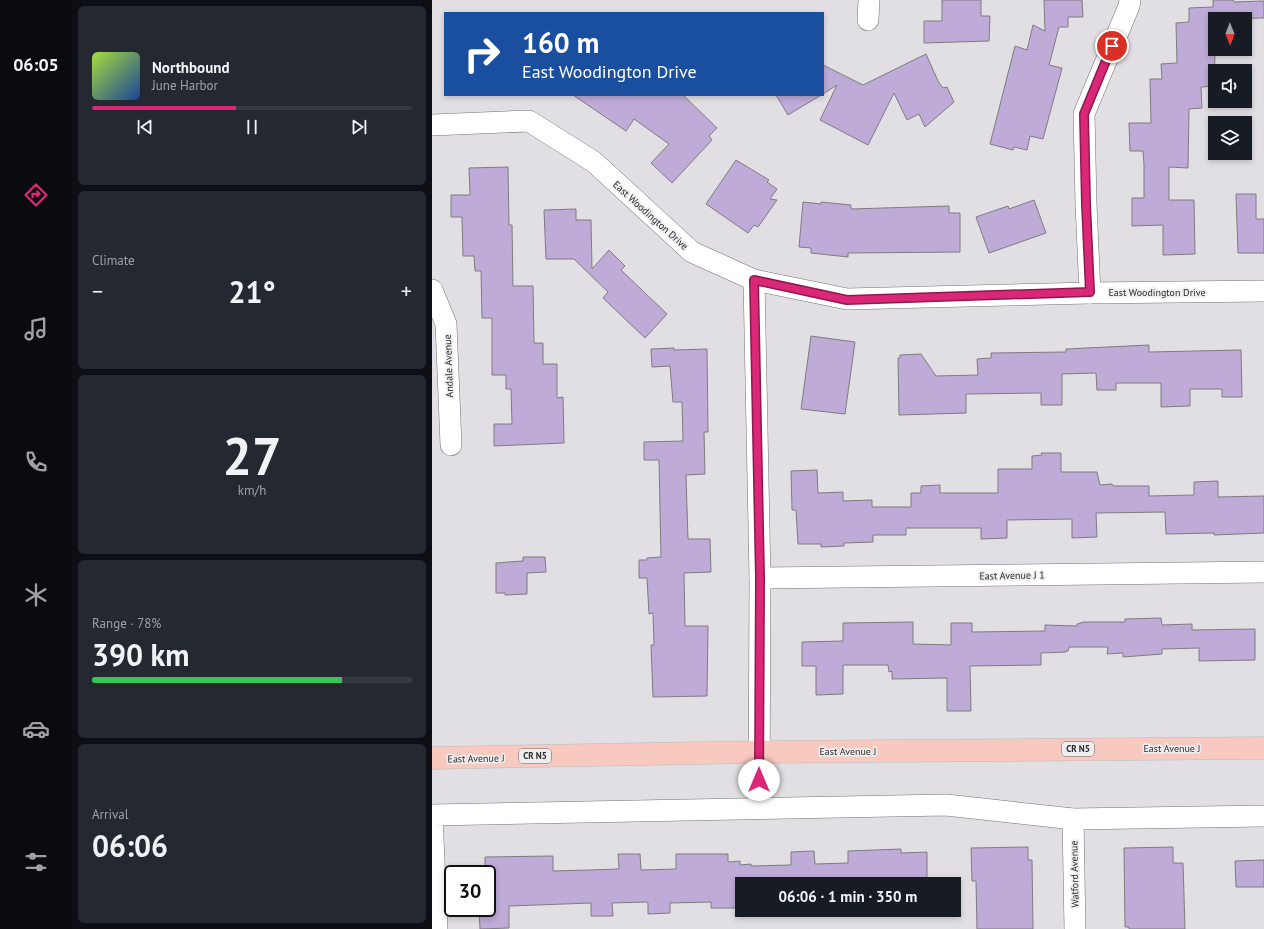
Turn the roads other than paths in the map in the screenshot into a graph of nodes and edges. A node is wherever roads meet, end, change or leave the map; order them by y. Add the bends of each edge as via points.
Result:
1 (869, 0) edge
2 (1130, 0) edge
3 (868, 20) dead end
4 (432, 124) edge
5 (754, 280) junction
6 (432, 290) edge
7 (1264, 291) edge
8 (1090, 292) junction
9 (450, 445) dead end
10 (1264, 572) edge
11 (760, 578) junction
12 (1264, 748) edge
13 (759, 752) junction
14 (432, 758) edge
15 (759, 807) junction
16 (432, 815) edge
17 (1264, 816) edge
18 (1073, 819) junction
19 (437, 929) edge
20 (1075, 929) edge

1 - 3 street
2 - 8 street via 1130,6 1084,114
4 - 5 street, East Woodington Drive via 528,121 594,162 692,252
5 - 8 street, East Woodington Drive via 847,300
5 - 11 street
6 - 9 street, Andale Avenue via 446,324
7 - 8 street, East Woodington Drive
10 - 11 street, East Avenue J 1
11 - 13 street
12 - 13 main road, East Avenue J / CR N5
13 - 14 main road, East Avenue J / CR N5
13 - 15 street
15 - 16 street
15 - 18 street via 946,805
16 - 19 street
17 - 18 street
18 - 20 street, Watford Avenue

